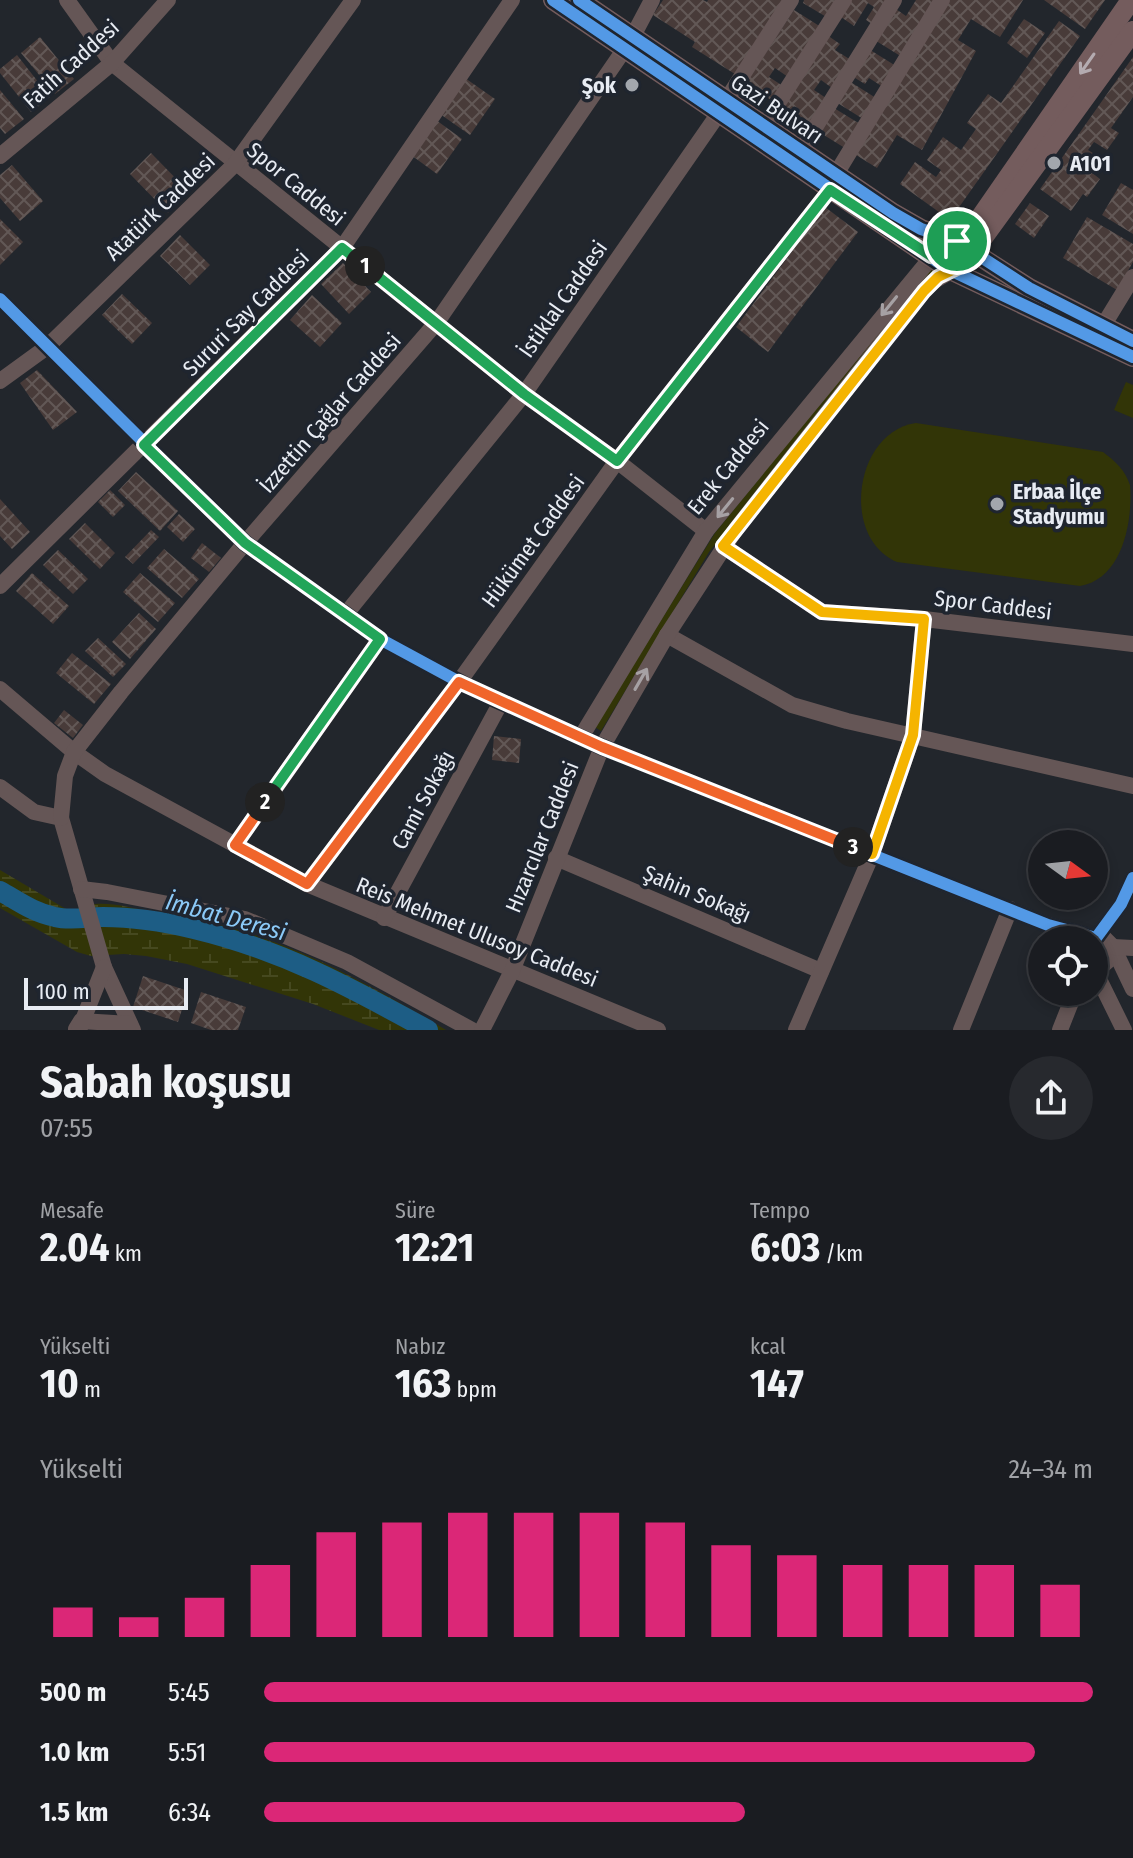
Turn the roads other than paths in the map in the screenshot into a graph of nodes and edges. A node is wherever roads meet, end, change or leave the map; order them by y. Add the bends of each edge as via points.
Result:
1 (67, 0) edge
2 (168, 0) edge
3 (353, 0) edge
4 (512, 0) edge
5 (553, 0) edge
6 (579, 0) edge
7 (652, 0) edge
8 (791, 0) edge
9 (844, 0) edge
10 (894, 0) edge
11 (942, 0) edge
12 (1131, 0) edge
13 (1133, 31) edge
14 (630, 42) junction
15 (112, 63) junction
16 (723, 106) junction
17 (764, 125) junction
18 (801, 150) junction
19 (0, 156) edge
20 (235, 164) junction
21 (833, 182) junction
22 (342, 248) junction
23 (952, 257) junction
24 (1133, 277) edge
25 (0, 299) edge
26 (437, 322) junction
27 (1103, 326) junction
28 (1133, 341) edge
29 (47, 347) junction
30 (1133, 357) edge
31 (0, 381) edge
32 (524, 394) junction
33 (144, 445) junction
34 (617, 461) junction
35 (706, 531) junction
36 (245, 543) junction
37 (723, 546) junction
38 (0, 586) edge
39 (345, 615) junction
40 (924, 619) junction
41 (667, 635) junction
42 (380, 639) junction
43 (1133, 644) edge
44 (459, 682) junction
45 (0, 689) edge
46 (501, 702) junction
47 (913, 735) junction
48 (581, 737) junction
49 (602, 747) junction
50 (74, 752) junction
51 (1133, 786) edge
52 (0, 787) edge
53 (61, 818) junction
54 (235, 845) junction
55 (872, 854) junction
56 (556, 858) junction
57 (1133, 878) edge
58 (307, 884) junction
59 (81, 889) junction
60 (1121, 904) junction
61 (1010, 909) junction
62 (384, 918) junction
63 (1048, 925) joint
64 (1051, 926) edge
65 (1104, 926) edge
66 (1108, 940) edge
67 (1113, 947) junction
68 (1133, 948) edge
69 (1108, 960) edge
70 (104, 967) junction
71 (512, 971) junction
72 (821, 971) junction
73 (1133, 989) edge
74 (1108, 995) edge
75 (1071, 1006) edge
76 (78, 1027) edge
77 (132, 1027) edge
78 (472, 1030) edge
79 (482, 1030) edge
80 (658, 1030) edge
81 (796, 1030) edge
82 (961, 1030) edge
83 (1060, 1030) edge
84 (1124, 1030) edge

1 - 15 street, Spor Caddesi
2 - 15 street, Fatih Caddesi
3 - 20 street, Atatürk Caddesi
4 - 22 street, Sururi Say Caddesi
5 - 14 main road, Gazi Bulvarı
6 - 14 main road, Gazi Bulvarı
7 - 14 street, İzzettin Çağlar Caddesi
8 - 16 street, İstiklal Caddesi
9 - 17 street
10 - 18 street
11 - 21 street, Hükümet Caddesi
12 -> 23 main road, Erek Caddesi
13 - 23 main road, Erek Caddesi
14 - 16 main road, Gazi Bulvarı
14 - 26 street, İzzettin Çağlar Caddesi
15 - 19 street, Fatih Caddesi
15 - 20 street, Spor Caddesi
16 - 17 main road, Gazi Bulvarı
16 - 21 main road, Gazi Bulvarı
16 - 32 street, İstiklal Caddesi
17 - 18 main road, Gazi Bulvarı
18 - 21 main road, Gazi Bulvarı
20 - 22 street, Spor Caddesi
20 - 29 street, Atatürk Caddesi
21 - 23 main road, Gazi Bulvarı
21 - 23 main road, Gazi Bulvarı via 909,223
21 - 34 street, Hükümet Caddesi
22 - 26 street, Spor Caddesi
22 - 33 street, Sururi Say Caddesi
23 - 27 main road, Gazi Bulvarı
23 - 30 main road, Gazi Bulvarı
23 -> 35 street, Erek Caddesi
23 - 37 street, Erek Caddesi
24 - 27 street
25 - 29 street
26 - 32 street, Spor Caddesi
26 - 36 street, İzzettin Çağlar Caddesi
27 - 28 main road, Gazi Bulvarı
29 - 31 street, Atatürk Caddesi
29 - 33 street
32 - 34 street, Spor Caddesi
32 - 39 street, İstiklal Caddesi
33 - 36 street
33 - 38 street, Sururi Say Caddesi
34 - 35 street, Spor Caddesi
34 - 44 street, Hükümet Caddesi
35 - 48 street, Erek Caddesi
36 - 39 street
36 - 50 street, İzzettin Çağlar Caddesi
37 - 40 street, Spor Caddesi via 822,612
37 - 41 street, Erek Caddesi
39 - 42 street
40 - 43 street, Spor Caddesi
40 - 47 street
41 - 47 street via 792,705
49 -> 41 street, Erek Caddesi
42 - 44 street
42 - 54 street
44 - 46 street
44 - 58 street, Hükümet Caddesi
45 - 50 street, Reis Mehmet Ulusoy Caddesi
46 - 48 street
46 - 62 street, Cami Sokağı
47 - 51 street
47 - 55 street
48 - 49 street
49 - 55 street
49 - 56 street, Hızarcılar Caddesi
50 - 53 street via 62,789
50 - 54 street, Reis Mehmet Ulusoy Caddesi
52 - 53 street via 34,812
53 - 59 street
54 - 58 street, Reis Mehmet Ulusoy Caddesi
55 - 61 street
55 - 72 street
56 - 71 street, Hızarcılar Caddesi
56 - 72 street, Şahin Sokağı
57 - 60 street
58 - 62 street, Reis Mehmet Ulusoy Caddesi
59 - 70 street
59 - 78 street via 245,919 347,962
60 - 65 street
60 - 67 street
61 - 63 street
61 - 82 street
62 - 71 street, Reis Mehmet Ulusoy Caddesi
63 - 64 street
66 - 67 street
67 - 68 street
67 - 69 street
67 - 73 street
70 - 76 street
70 - 77 street
71 - 79 street, Hızarcılar Caddesi
71 - 80 street, Reis Mehmet Ulusoy Caddesi
72 - 81 street
74 - 84 street
75 - 83 street
76 - 77 street

